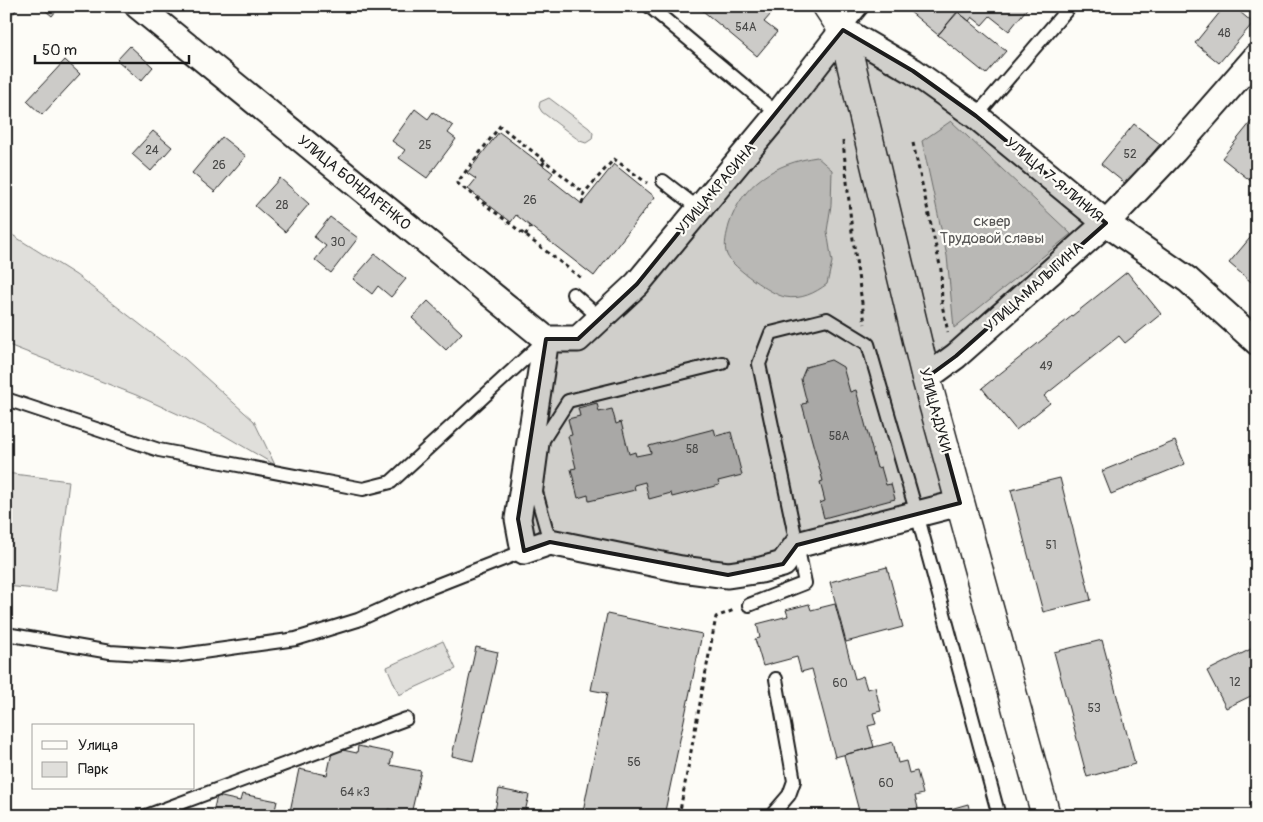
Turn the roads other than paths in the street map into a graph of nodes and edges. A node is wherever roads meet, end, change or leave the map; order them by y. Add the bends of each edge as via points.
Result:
1 (138, 6) edge
2 (649, 6) edge
3 (827, 6) edge
4 (863, 6) edge
5 (1070, 6) edge
6 (843, 30) junction
7 (1257, 56) edge
8 (778, 114) junction
9 (976, 116) junction
10 (663, 181) dead end
11 (698, 210) junction
12 (1106, 223) junction
13 (573, 294) dead end
14 (600, 318) junction
15 (546, 340) junction
16 (1257, 342) edge
17 (722, 363) dead end
18 (926, 378) junction
19 (6, 399) edge
20 (960, 503) junction
21 (917, 514) junction
22 (550, 542) junction
23 (797, 545) junction
24 (524, 551) junction
25 (749, 605) road end
26 (6, 634) edge
27 (776, 678) dead end
28 (406, 719) dead end
29 (146, 816) edge
30 (771, 816) edge
31 (999, 816) edge
32 (1046, 816) edge

1 - 15 street, УЛИЦА БОНДАРЕНКО
2 - 8 lane
3 - 6 main road, УЛИЦА ДУКИ
4 - 6 lane
5 - 9 lane
6 - 8 street, УЛИЦА КРАСИНА
6 - 9 street, УЛИЦА 7-Я ЛИНИЯ via 913,70
6 - 18 main road, УЛИЦА ДУКИ
7 - 12 street, УЛИЦА МАЛЫГИНА
8 - 11 street, УЛИЦА КРАСИНА via 729,167
9 - 12 street, УЛИЦА 7-Я ЛИНИЯ
10 - 11 lane
11 - 14 street, УЛИЦА КРАСИНА via 636,284
12 - 16 street, УЛИЦА 7-Я ЛИНИЯ via 1188,280
12 - 18 street, УЛИЦА МАЛЫГИНА via 956,356
13 - 14 lane
14 - 15 street, УЛИЦА КРАСИНА via 578,339
15 - 19 lane via 391,482 363,489 158,450
15 - 24 street via 518,519
17 - 22 lane via 568,401 542,440 536,492
18 - 20 main road, УЛИЦА ДУКИ
20 - 21 street
20 - 32 main road, УЛИЦА ДУКИ
21 - 23 street
21 - 23 lane via 868,344 827,318 771,333 760,364
21 - 31 lane
22 - 23 street via 681,569 728,575 783,564
22 - 24 street
23 - 25 lane via 805,583
24 - 26 lane via 358,620 287,641 174,656 110,652
27 - 30 lane via 794,781 789,795
28 - 29 lane

